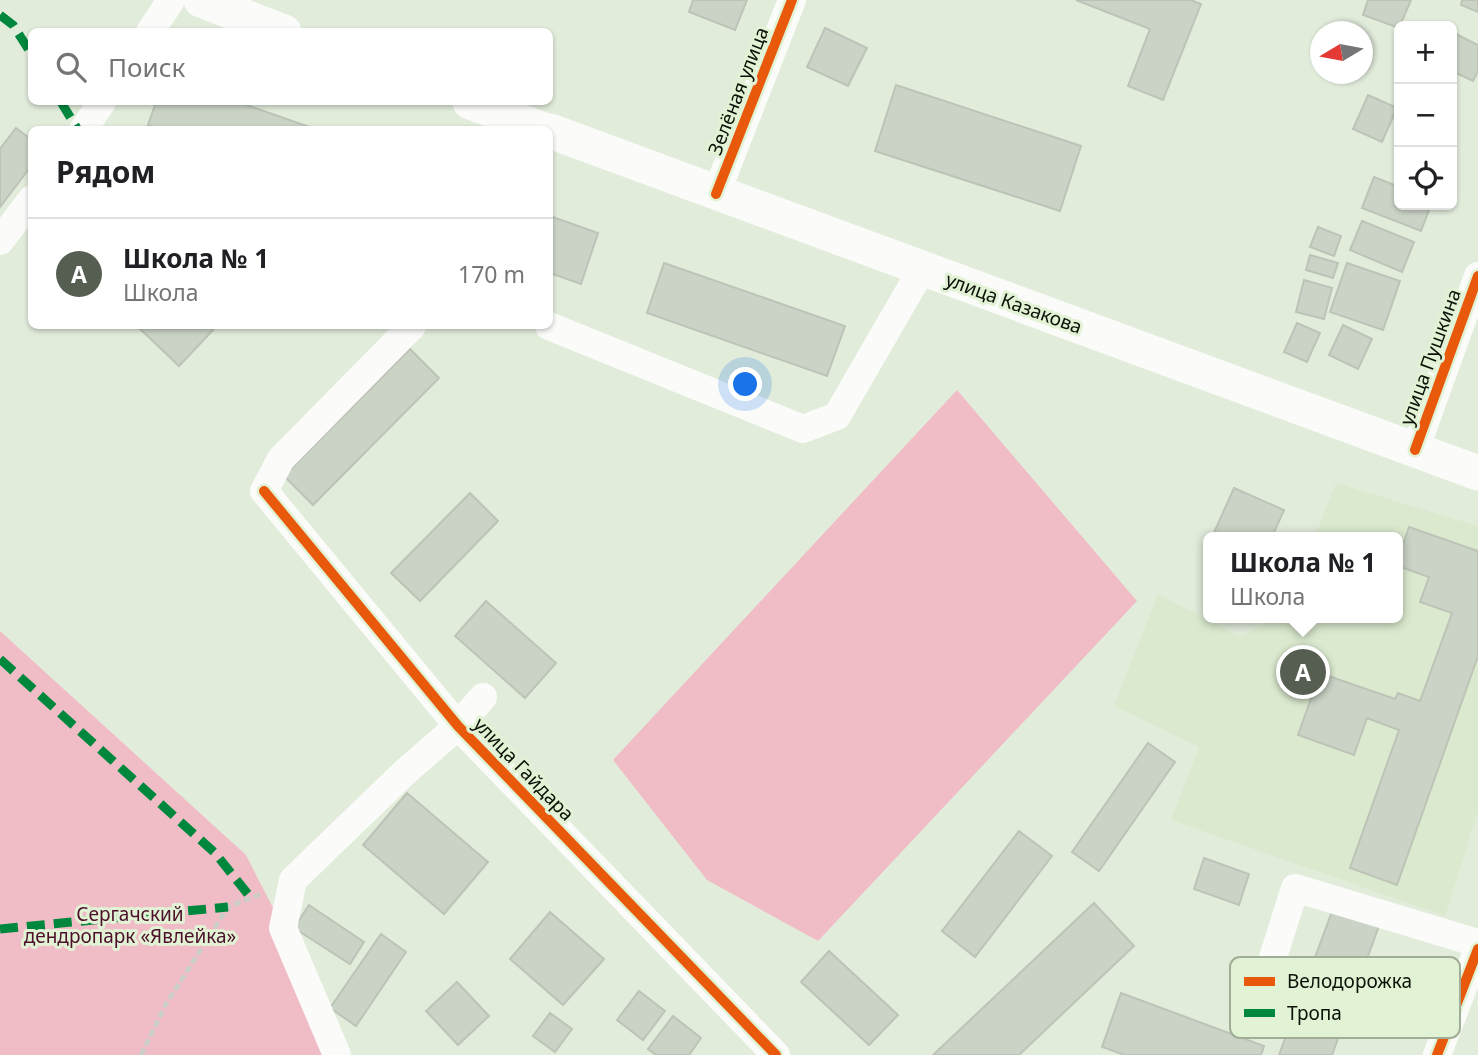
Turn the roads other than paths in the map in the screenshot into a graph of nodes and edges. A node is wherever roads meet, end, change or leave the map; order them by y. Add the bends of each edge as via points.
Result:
1 (171, 0) edge
2 (201, 0) edge
3 (792, 0) edge
4 (265, 17) edge
5 (153, 28) edge
6 (100, 105) edge
7 (478, 105) edge
8 (86, 126) edge
9 (533, 126) edge
10 (553, 132) edge
11 (716, 194) junction
12 (28, 204) edge
13 (0, 240) edge
14 (922, 270) junction
15 (1478, 276) edge
16 (553, 328) edge
17 (409, 329) edge
18 (1415, 450) junction
19 (1478, 473) edge
20 (483, 697) dead end
21 (458, 726) junction
22 (1478, 943) edge
23 (1478, 950) edge
24 (1273, 957) edge
25 (1460, 996) edge
26 (1444, 1038) edge
27 (337, 1055) edge
28 (776, 1055) edge
29 (1437, 1055) edge

1 - 5 street
2 - 4 main road
3 - 11 street, Зелёная улица
6 - 8 street
7 - 9 main road
10 - 11 main road, улица Казакова
11 - 14 main road, улица Казакова
12 - 13 street
14 - 16 street via 837,416 803,429
14 - 18 main road, улица Казакова
15 - 18 street, улица Пушкина
17 - 21 street, улица Гайдара via 281,459 264,491
18 - 19 main road, улица Казакова
20 - 21 street
21 - 27 street via 293,880 283,928
21 - 28 street, улица Гайдара
22 - 24 street via 1295,888
23 - 25 street
26 - 29 street

